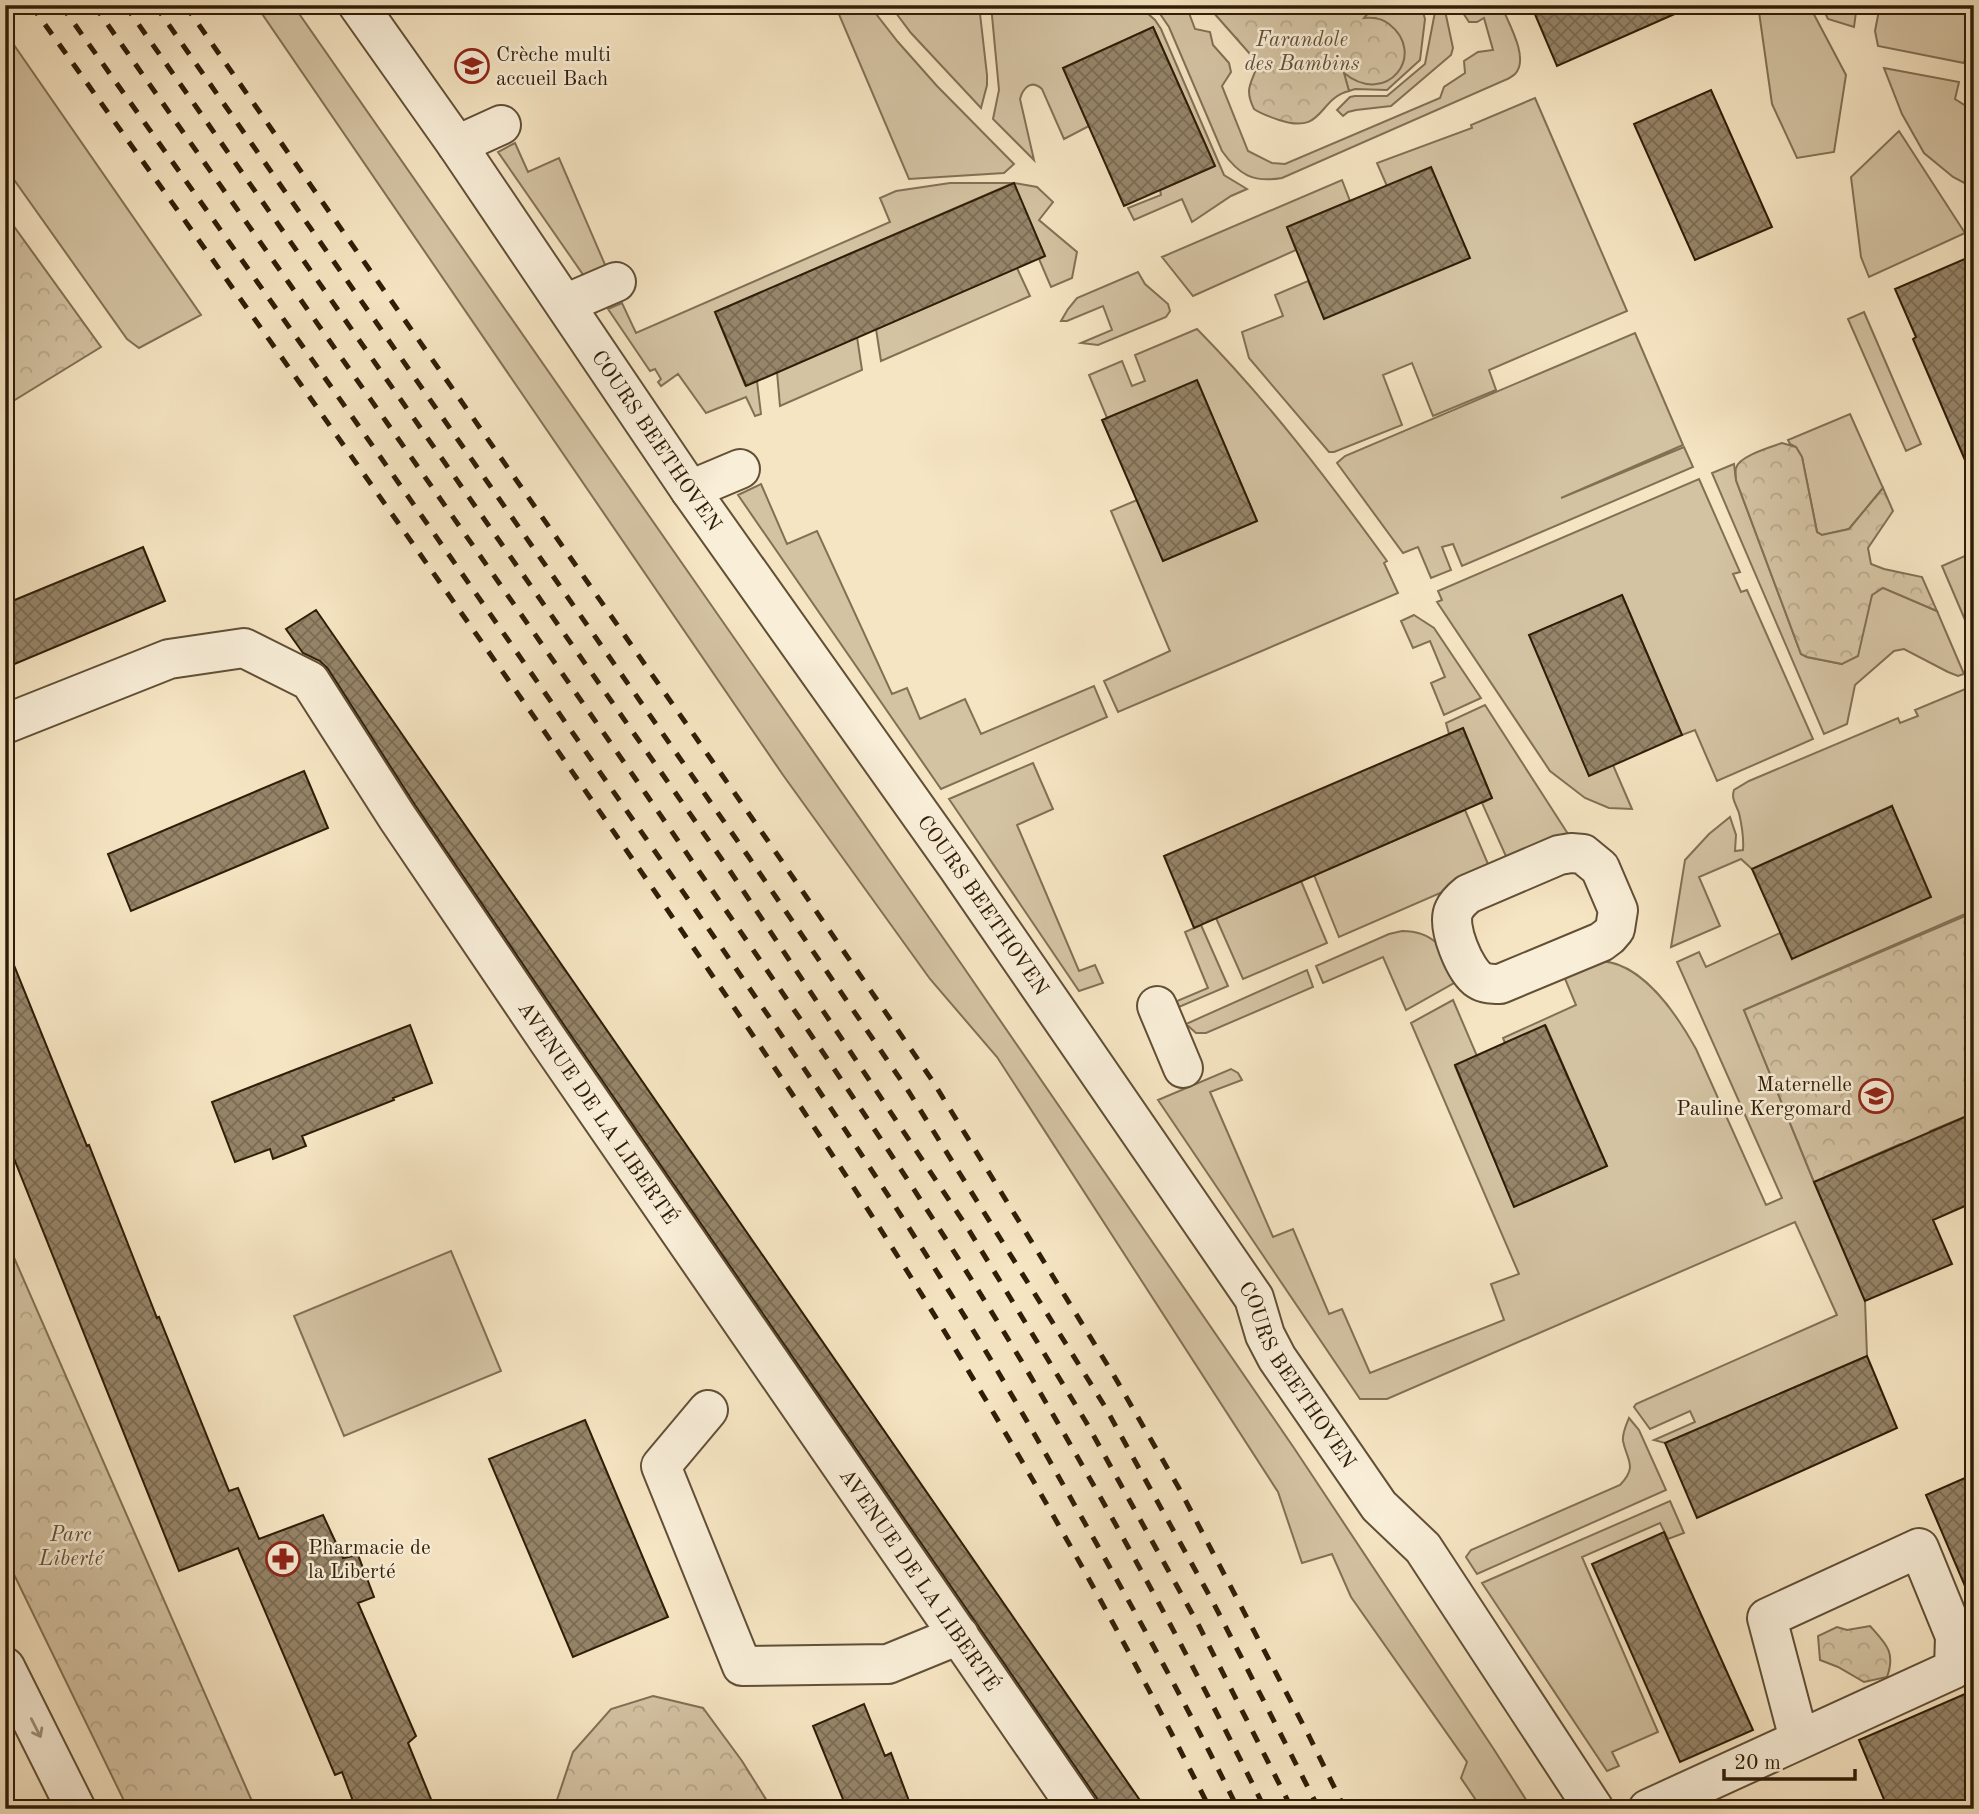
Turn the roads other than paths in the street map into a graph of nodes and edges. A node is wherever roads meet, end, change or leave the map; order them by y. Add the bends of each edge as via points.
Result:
1 (358, 5) edge
2 (501, 125) dead end
3 (457, 145) junction
4 (616, 282) dead end
5 (565, 304) junction
6 (740, 469) dead end
7 (691, 489) junction
8 (5, 724) edge
9 (1157, 1006) dead end
10 (1183, 1068) dead end
11 (708, 1410) dead end
12 (959, 1635) junction
13 (5, 1667) edge
14 (1799, 1739) junction
15 (76, 1809) edge
16 (1078, 1809) edge
17 (1594, 1809) edge
18 (1648, 1809) edge

1 - 3 street, COURS BEETHOVEN
2 - 3 street
3 - 5 street, COURS BEETHOVEN
4 - 5 street
5 - 7 street, COURS BEETHOVEN
6 - 7 street
7 - 17 street, COURS BEETHOVEN via 1254,1297 1277,1358 1379,1506 1423,1548
8 - 12 street, AVENUE DE LA LIBERTÉ via 169,659 244,648 310,681 512,987
9 - 10 street
11 - 12 street via 660,1466 742,1666 888,1664
12 - 16 street, AVENUE DE LA LIBERTÉ
13 -> 15 street
14 - 14 street via 1767,1618 1919,1548 1955,1636 1954,1669
14 - 18 street

